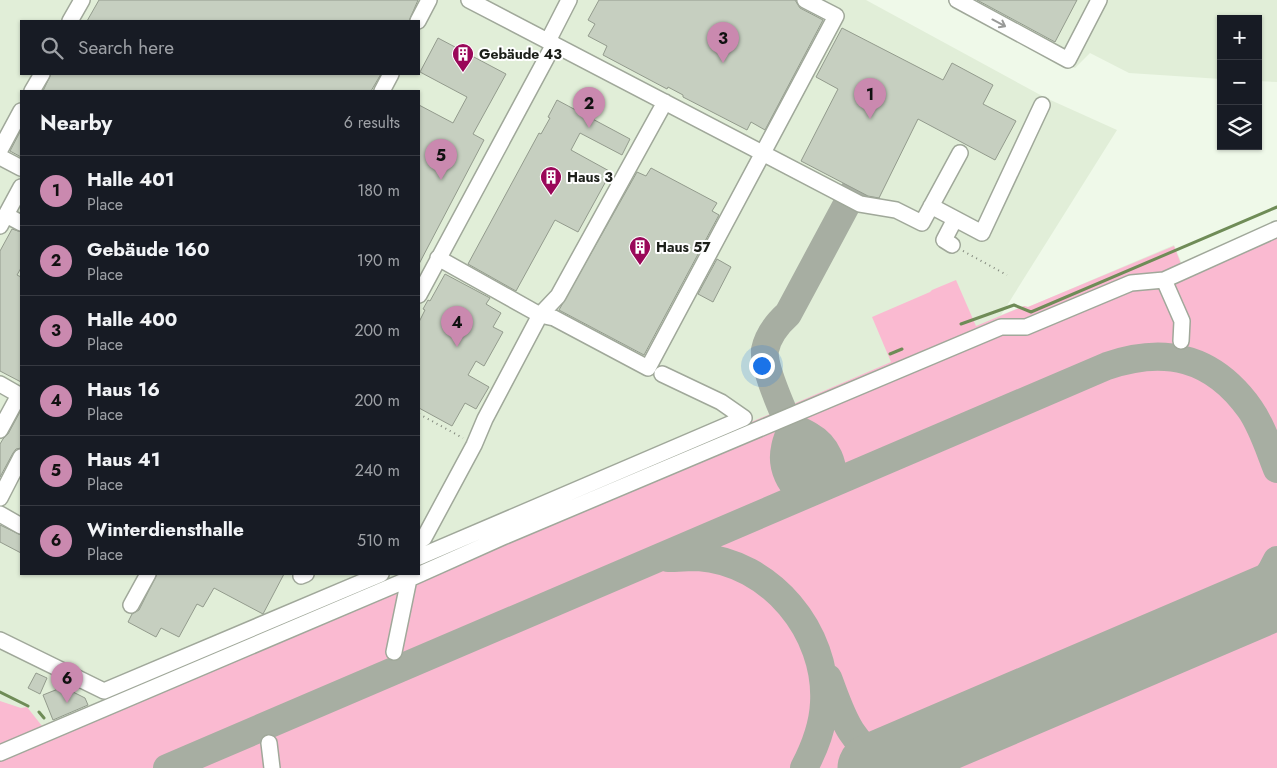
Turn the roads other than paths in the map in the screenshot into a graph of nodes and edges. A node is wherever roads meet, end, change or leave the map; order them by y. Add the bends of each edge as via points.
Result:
1 (82, 0) edge
2 (429, 0) edge
3 (470, 0) edge
4 (569, 0) edge
5 (805, 0) edge
6 (956, 0) edge
7 (1099, 0) edge
8 (71, 20) edge
9 (419, 20) edge
10 (551, 42) junction
11 (41, 75) edge
12 (390, 75) edge
13 (33, 90) edge
14 (383, 90) edge
15 (665, 102) junction
16 (1042, 105) dead end
17 (20, 113) edge
18 (0, 150) edge
19 (960, 153) dead end
20 (764, 154) junction
21 (0, 157) edge
22 (20, 167) edge
23 (20, 189) edge
24 (931, 206) junction
25 (955, 219) junction
26 (3, 221) edge
27 (20, 223) edge
28 (1277, 229) edge
29 (952, 245) road end
30 (438, 258) junction
31 (1164, 280) junction
32 (420, 294) edge
33 (540, 315) junction
34 (1181, 341) dead end
35 (662, 374) dead end
36 (0, 384) edge
37 (20, 396) edge
38 (0, 430) edge
39 (20, 458) edge
40 (0, 498) edge
41 (0, 514) edge
42 (20, 525) edge
43 (420, 540) edge
44 (420, 558) edge
45 (420, 574) edge
46 (147, 575) edge
47 (379, 575) edge
48 (418, 575) edge
49 (409, 579) junction
50 (131, 605) dead end
51 (0, 640) edge
52 (394, 652) dead end
53 (268, 743) dead end
54 (0, 753) edge
55 (272, 768) edge

1 - 8 lane
2 - 9 lane
3 - 10 lane
4 - 10 lane
5 - 20 lane via 836,16
6 -> 7 lane via 1068,60
10 - 15 lane
10 - 30 lane
11 - 13 lane
12 - 14 lane
15 - 20 lane
15 - 33 lane via 558,296
16 - 25 lane via 982,233
17 - 18 lane
19 - 24 lane
20 - 24 lane via 860,204 896,210 922,223
20 - 33 lane via 648,368 554,318
21 - 22 lane
23 - 26 lane
24 - 25 lane
25 - 29 lane via 944,240
26 - 27 lane
28 - 31 lane
30 - 32 lane
30 - 33 lane
31 - 34 lane via 1182,321
31 - 45 lane via 1131,283 1026,327 1001,327
33 - 43 lane via 474,445
35 - 44 lane via 721,402 744,418
36 - 37 lane
37 - 38 lane
39 - 40 lane
41 - 42 lane
46 - 50 lane
47 - 51 lane via 104,691
48 - 49 lane
49 - 52 lane
49 - 54 lane
53 - 55 lane

